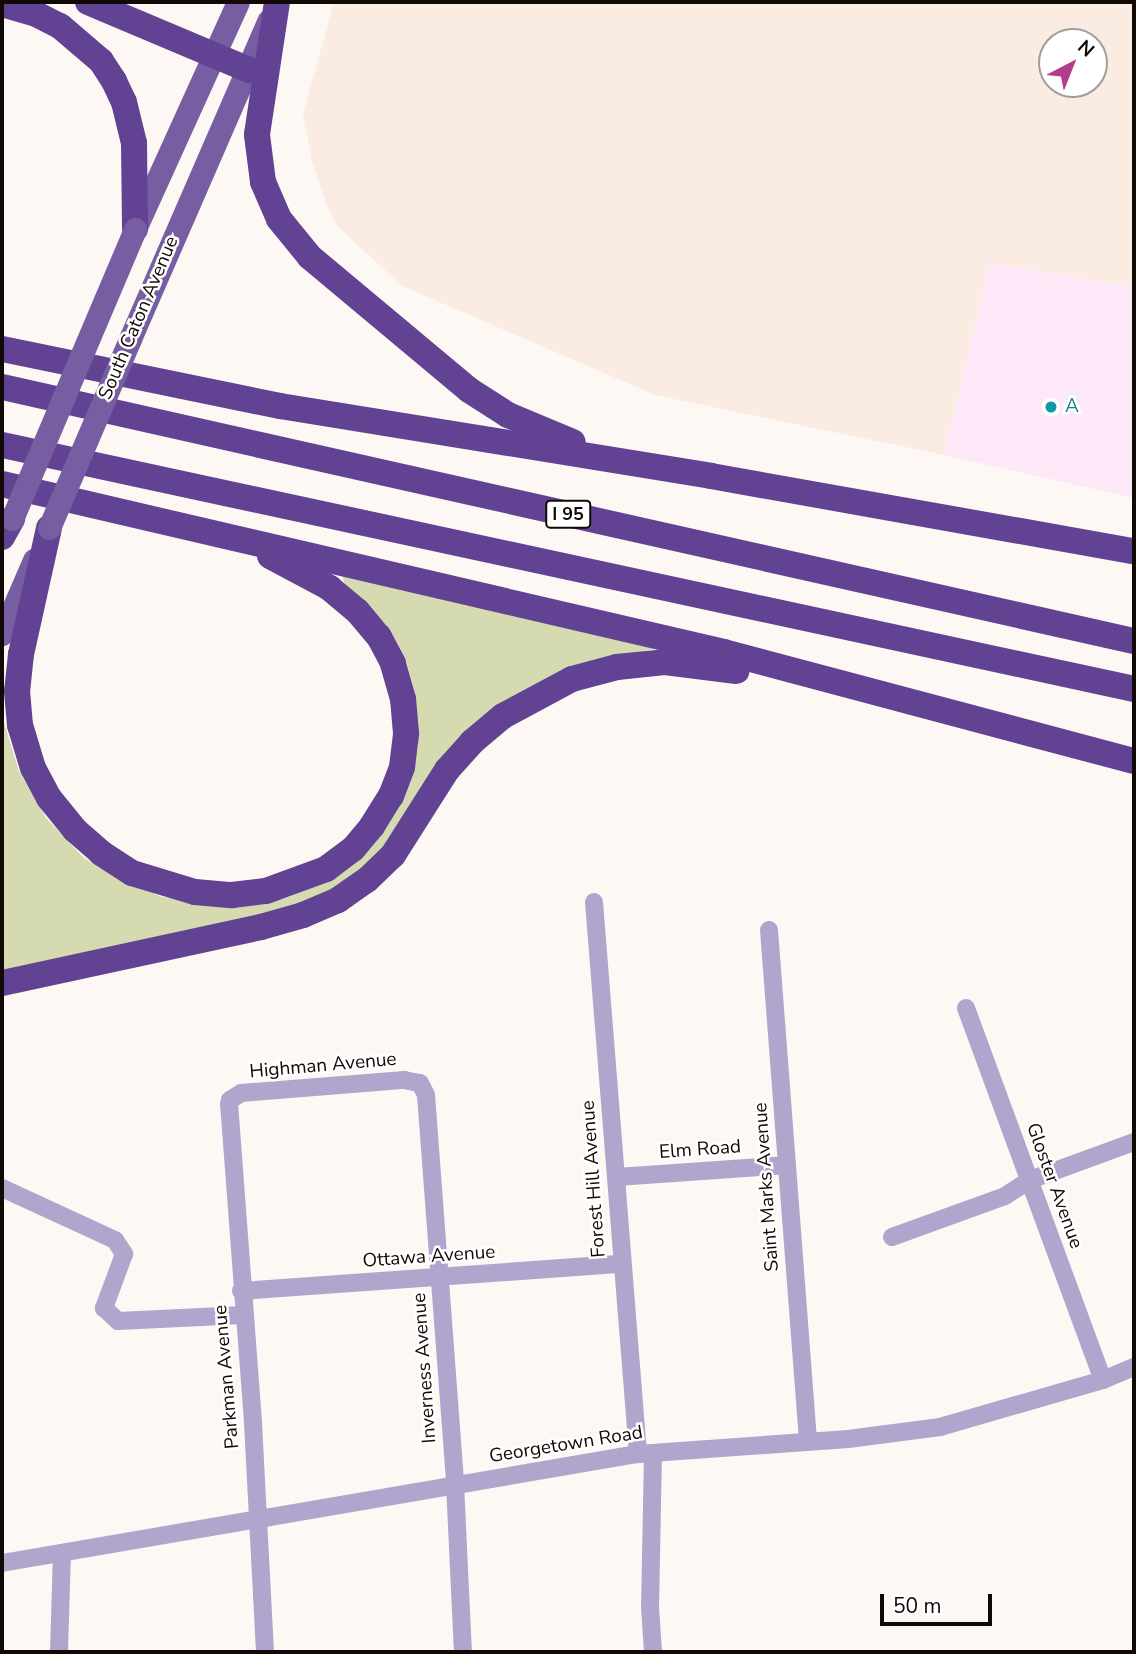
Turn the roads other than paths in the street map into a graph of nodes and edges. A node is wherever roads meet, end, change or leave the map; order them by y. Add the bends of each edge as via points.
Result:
1 (88, 2) edge
2 (238, 2) edge
3 (276, 2) edge
4 (2, 4) edge
5 (215, 55) junction
6 (248, 69) junction
7 (135, 229) junction
8 (2, 349) edge
9 (2, 387) edge
10 (2, 445) edge
11 (711, 476) junction
12 (2, 484) edge
13 (176, 523) junction
14 (49, 528) junction
15 (5, 532) edge
16 (1134, 551) edge
17 (2, 634) edge
18 (1134, 641) edge
19 (1134, 689) edge
20 (1044, 735) junction
21 (1134, 761) edge
22 (594, 902) dead end
23 (769, 930) dead end
24 (2, 983) edge
25 (966, 1008) dead end
26 (420, 1083) joint
27 (230, 1100) joint
28 (1134, 1142) edge
29 (787, 1164) junction
30 (617, 1177) junction
31 (1030, 1180) junction
32 (2, 1188) edge
33 (892, 1237) dead end
34 (621, 1264) junction
35 (439, 1277) junction
36 (241, 1291) junction
37 (243, 1315) junction
38 (1134, 1367) edge
39 (1104, 1380) junction
40 (808, 1440) junction
41 (645, 1453) junction
42 (455, 1484) junction
43 (258, 1520) junction
44 (62, 1553) junction
45 (2, 1563) edge
46 (59, 1652) edge
47 (265, 1652) edge
48 (463, 1652) edge
49 (653, 1652) edge

1 - 5 highway
2 - 5 main road, South Caton Avenue
3 - 6 main road, South Caton Avenue
3 - 11 highway via 258,157 270,202 310,257 435,364 508,415 584,446
4 - 7 highway via 60,26 101,61 114,81 134,143
5 - 6 highway
5 - 7 main road, South Caton Avenue
6 - 14 main road, South Caton Avenue, bridge
7 - 15 main road, South Caton Avenue, bridge
8 - 11 highway via 280,406
9 - 18 highway, I 95
10 - 19 highway
11 - 16 highway
12 - 13 highway
13 - 14 highway via 265,554 330,588 379,637 393,663 403,699 402,767 373,826 326,869 266,891 232,895 195,892 132,873 75,830 49,798 29,757 17,691 20,654
13 - 20 highway via 724,652
14 - 17 main road, South Caton Avenue
20 - 21 highway
20 - 24 highway via 720,668 665,662 617,667 572,679 503,716 447,770 393,855 338,900 261,927
22 - 30 street, Forest Hill Avenue
23 - 29 street, Saint Marks Avenue
25 - 31 street, Gloster Avenue
26 - 27 street, Highman Avenue via 404,1080 241,1093
26 - 35 street, Inverness Avenue via 426,1095
27 - 36 street, Parkman Avenue via 227,1113
28 - 31 street
29 - 30 street, Elm Road
29 - 40 street, Saint Marks Avenue
30 - 34 street, Forest Hill Avenue
31 - 33 street via 1005,1196
31 - 39 street, Gloster Avenue
32 - 37 street via 115,1240 124,1254 104,1301 110,1316 126,1322
34 - 35 street, Ottawa Avenue
34 - 41 street, Forest Hill Avenue
35 - 36 street, Ottawa Avenue
35 - 42 street, Inverness Avenue
36 - 37 street, Parkman Avenue
37 - 43 street, Parkman Avenue
38 - 39 street, Georgetown Road
39 - 40 street, Georgetown Road via 940,1427
40 - 41 street, Georgetown Road
41 - 42 street, Georgetown Road
41 - 49 street, Forest Hill Avenue
42 - 43 street, Georgetown Road
42 - 48 street, Inverness Avenue
43 - 44 street, Georgetown Road
43 - 47 street, Parkman Avenue
44 - 45 street, Georgetown Road
44 - 46 street

